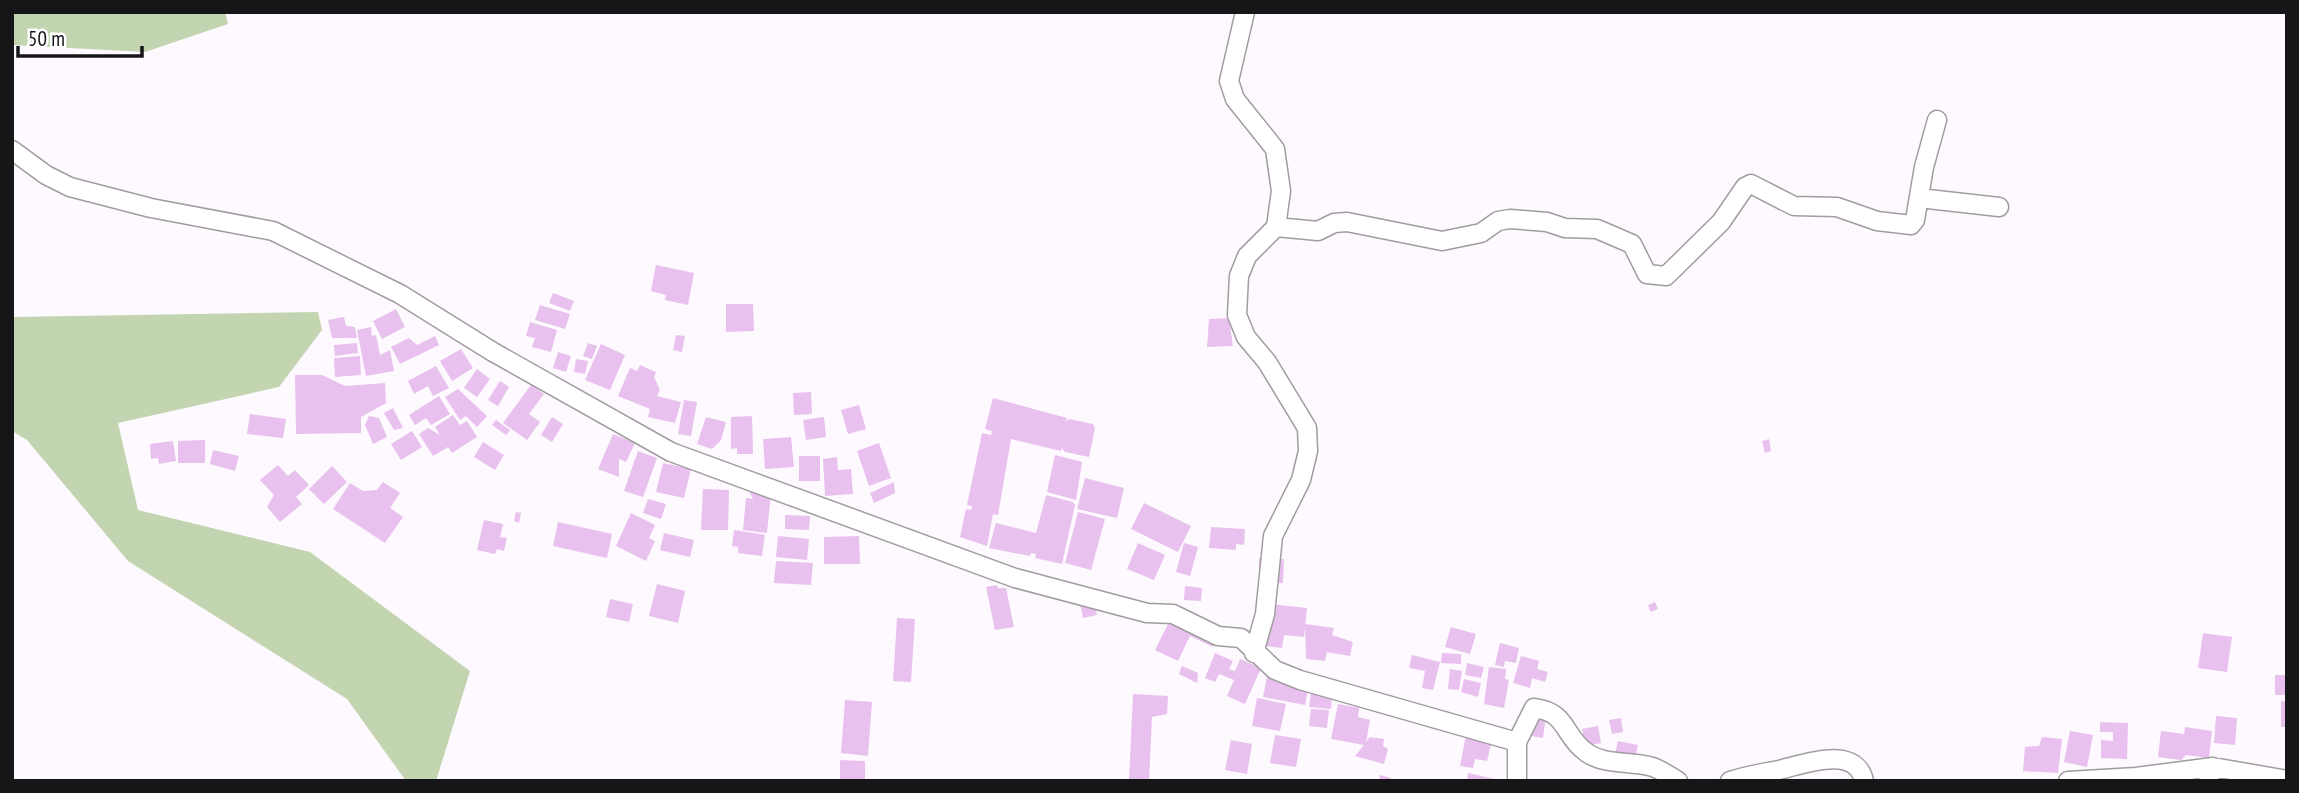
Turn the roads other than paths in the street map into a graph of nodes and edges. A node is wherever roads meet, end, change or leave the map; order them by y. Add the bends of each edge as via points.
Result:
1 (1245, 12) edge
2 (1937, 120) dead end
3 (12, 150) edge
4 (1919, 198) junction
5 (1998, 207) dead end
6 (1276, 227) junction
7 (1254, 653) junction
8 (1517, 741) junction
9 (2210, 774) edge
10 (2287, 780) edge
11 (1517, 781) edge
12 (1678, 781) edge
13 (1730, 781) edge
14 (1864, 781) edge
15 (2068, 781) edge

1 - 6 street via 1229,81 1235,99 1275,149 1281,191
2 - 4 street
3 - 7 street via 70,187 273,231 400,295 671,452 1015,578 1147,613 1173,614 1218,636 1241,638
4 - 5 street
4 - 6 street via 1915,220 1906,226 1877,222 1837,207 1794,206 1748,184 1721,222 1671,272 1661,276 1645,272 1629,242 1597,229 1565,228 1538,220 1505,220 1481,233 1442,241 1347,222 1318,231
6 - 7 street via 1247,256 1240,276 1237,314 1246,337 1267,362 1307,428 1308,451 1301,480 1273,536 1265,614
7 - 8 street via 1275,670 1300,680
8 - 11 street
8 - 12 street via 1534,708 1545,709 1562,719 1587,753 1649,766
9 - 10 street
9 - 15 street
13 - 14 street via 1802,762 1836,760 1858,767

